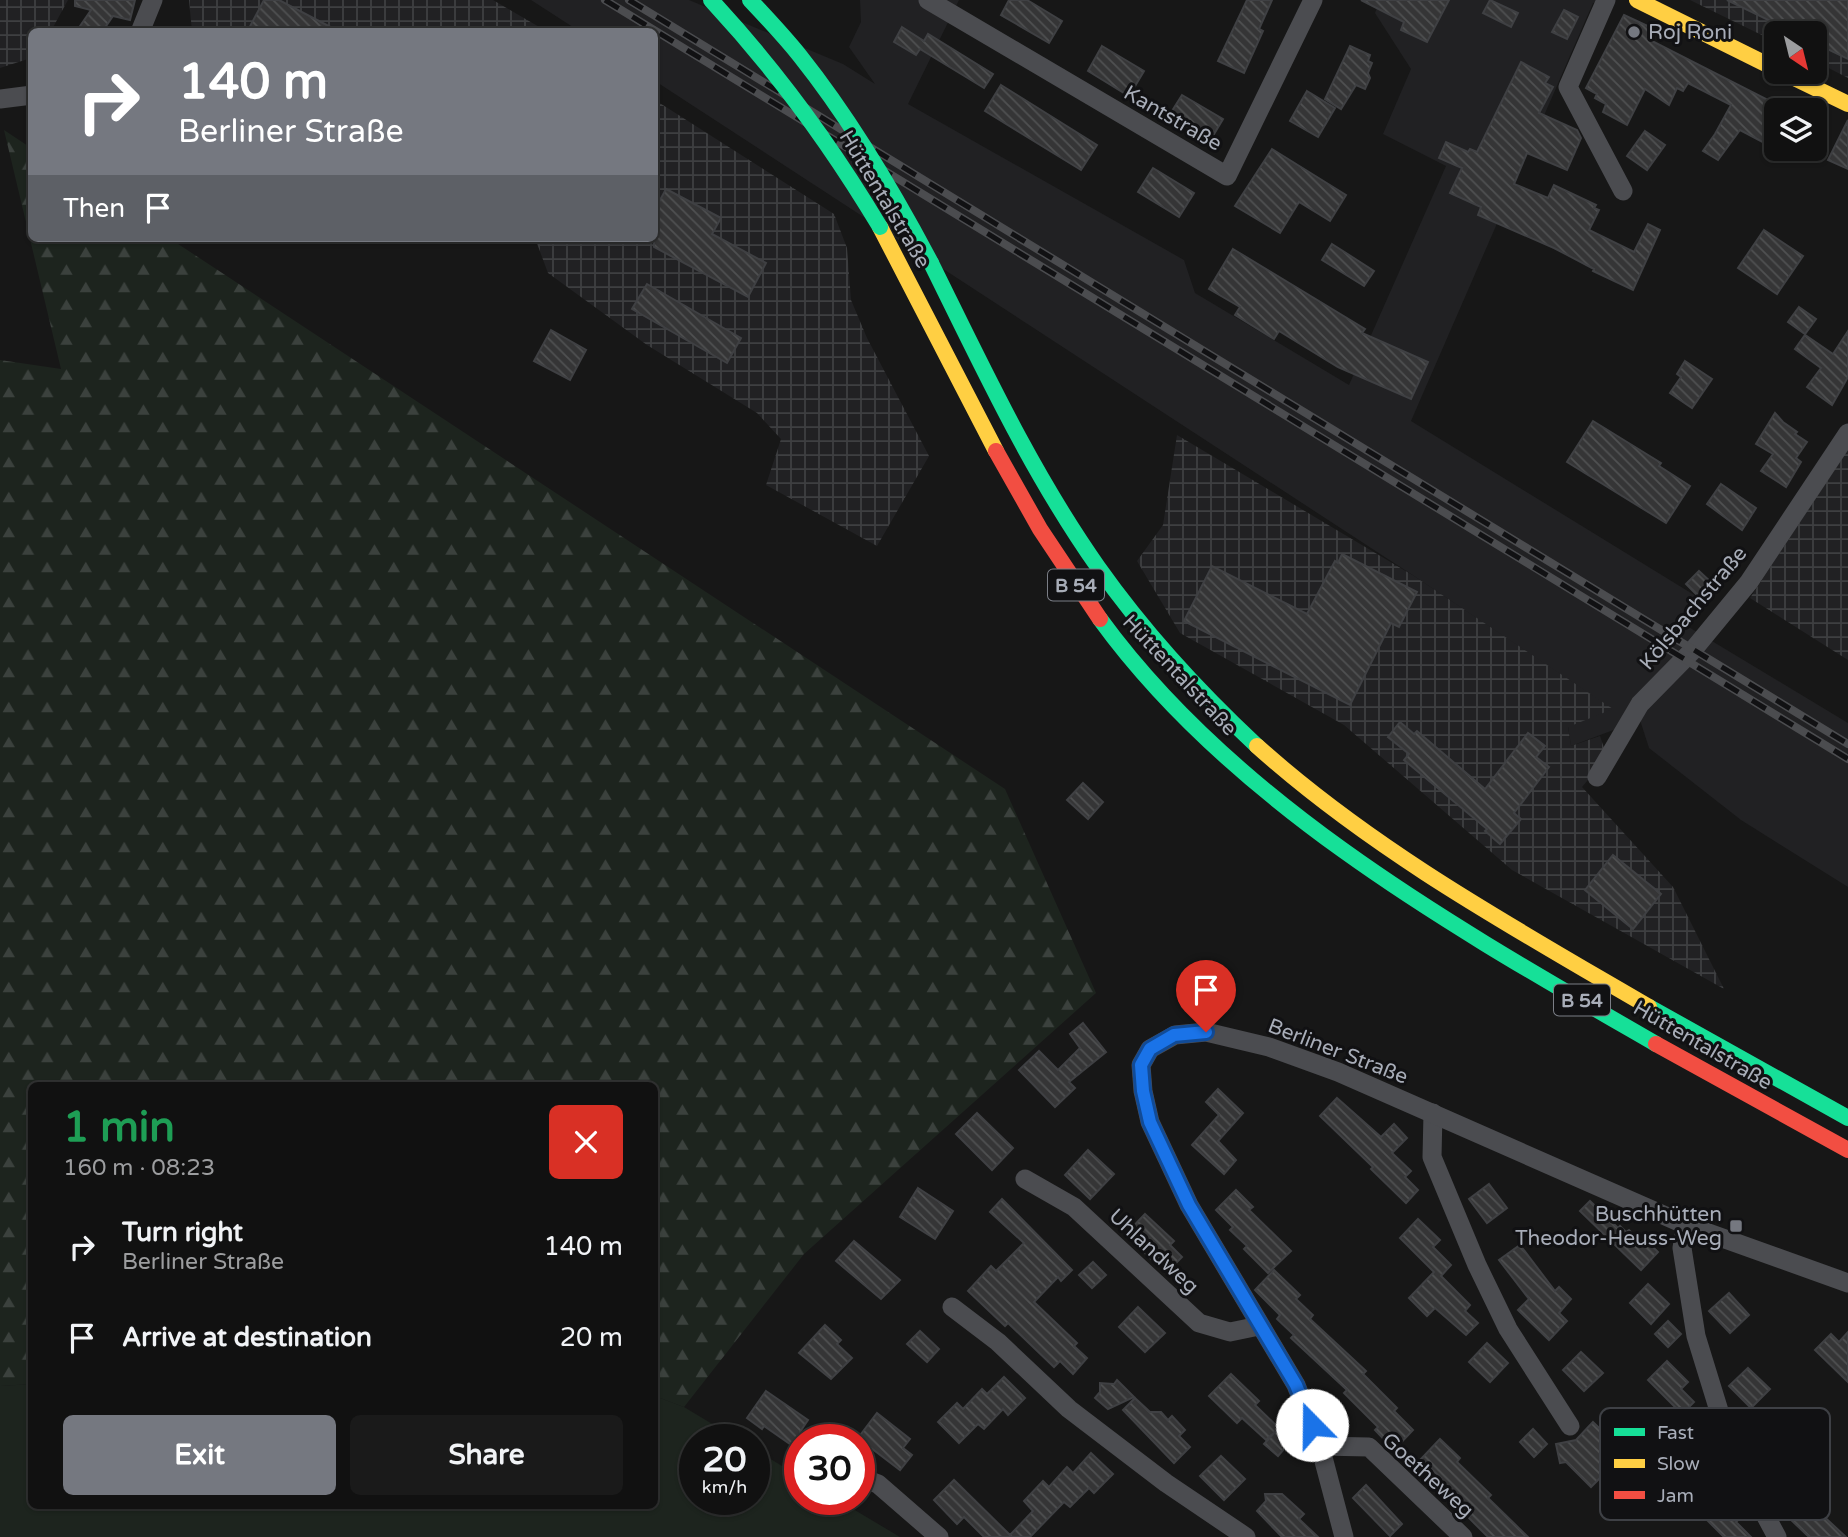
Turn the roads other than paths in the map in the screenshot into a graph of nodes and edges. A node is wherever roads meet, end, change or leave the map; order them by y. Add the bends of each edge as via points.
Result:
1 (153, 0) edge
2 (711, 0) edge
3 (750, 0) edge
4 (928, 0) edge
5 (1313, 0) edge
6 (1606, 0) edge
7 (1637, 0) edge
8 (142, 28) edge
9 (1764, 63) edge
10 (1807, 84) edge
11 (28, 96) edge
12 (0, 99) edge
13 (1848, 104) edge
14 (1623, 191) dead end
15 (1848, 433) edge
16 (1597, 777) dead end
17 (1816, 1101) junction
18 (1848, 1111) edge
19 (1433, 1114) junction
20 (1848, 1118) edge
21 (1802, 1126) junction
22 (1848, 1150) edge
23 (1848, 1161) edge
24 (1024, 1179) dead end
25 (1686, 1225) junction
26 (1848, 1283) edge
27 (951, 1307) dead end
28 (1259, 1326) junction
29 (1718, 1408) edge
30 (1570, 1426) dead end
31 (1320, 1446) junction
32 (875, 1483) edge
33 (1768, 1520) edge
34 (939, 1537) edge
35 (1246, 1537) edge
36 (1344, 1537) edge
37 (1463, 1537) edge
38 (1777, 1537) edge

1 - 8 street
2 - 21 main road, Hüttentalstraße / B 54, bridge via 823,136 880,227 986,437 1060,563 1104,624 1193,726 1261,788 1367,867 1588,1004
3 - 17 main road, Hüttentalstraße / B 54, bridge via 798,54 885,177 1012,423 1085,548 1163,650 1212,704 1279,765 1385,845 1602,979
4 - 5 street, Kantstraße via 1227,176
6 - 14 street via 1568,87
7 - 9 main road
10 - 13 main road
11 - 12 street
15 - 16 street, Kölsbachstraße via 1749,582 1693,650 1640,704
17 - 18 main road
17 - 20 main road, Hüttentalstraße / B 54
19 - 25 street, Berliner Straße
19 - 28 street, Berliner Straße via 1269,1046 1206,1032 1174,1035 1150,1049 1141,1065 1150,1122 1189,1205
19 - 30 street via 1432,1157 1477,1265 1508,1329
21 - 22 main road, Hüttentalstraße / B 54
21 - 23 main road
24 - 28 street, Uhlandweg via 1074,1207 1199,1323 1230,1332
25 - 26 street, Berliner Straße
25 - 29 street via 1682,1248 1696,1336
27 - 35 street via 998,1342 1069,1409
28 - 31 street, Berliner Straße via 1296,1385
31 - 36 street, Berliner Straße
31 - 37 street, Goetheweg via 1369,1447
32 - 34 street
33 - 38 street

